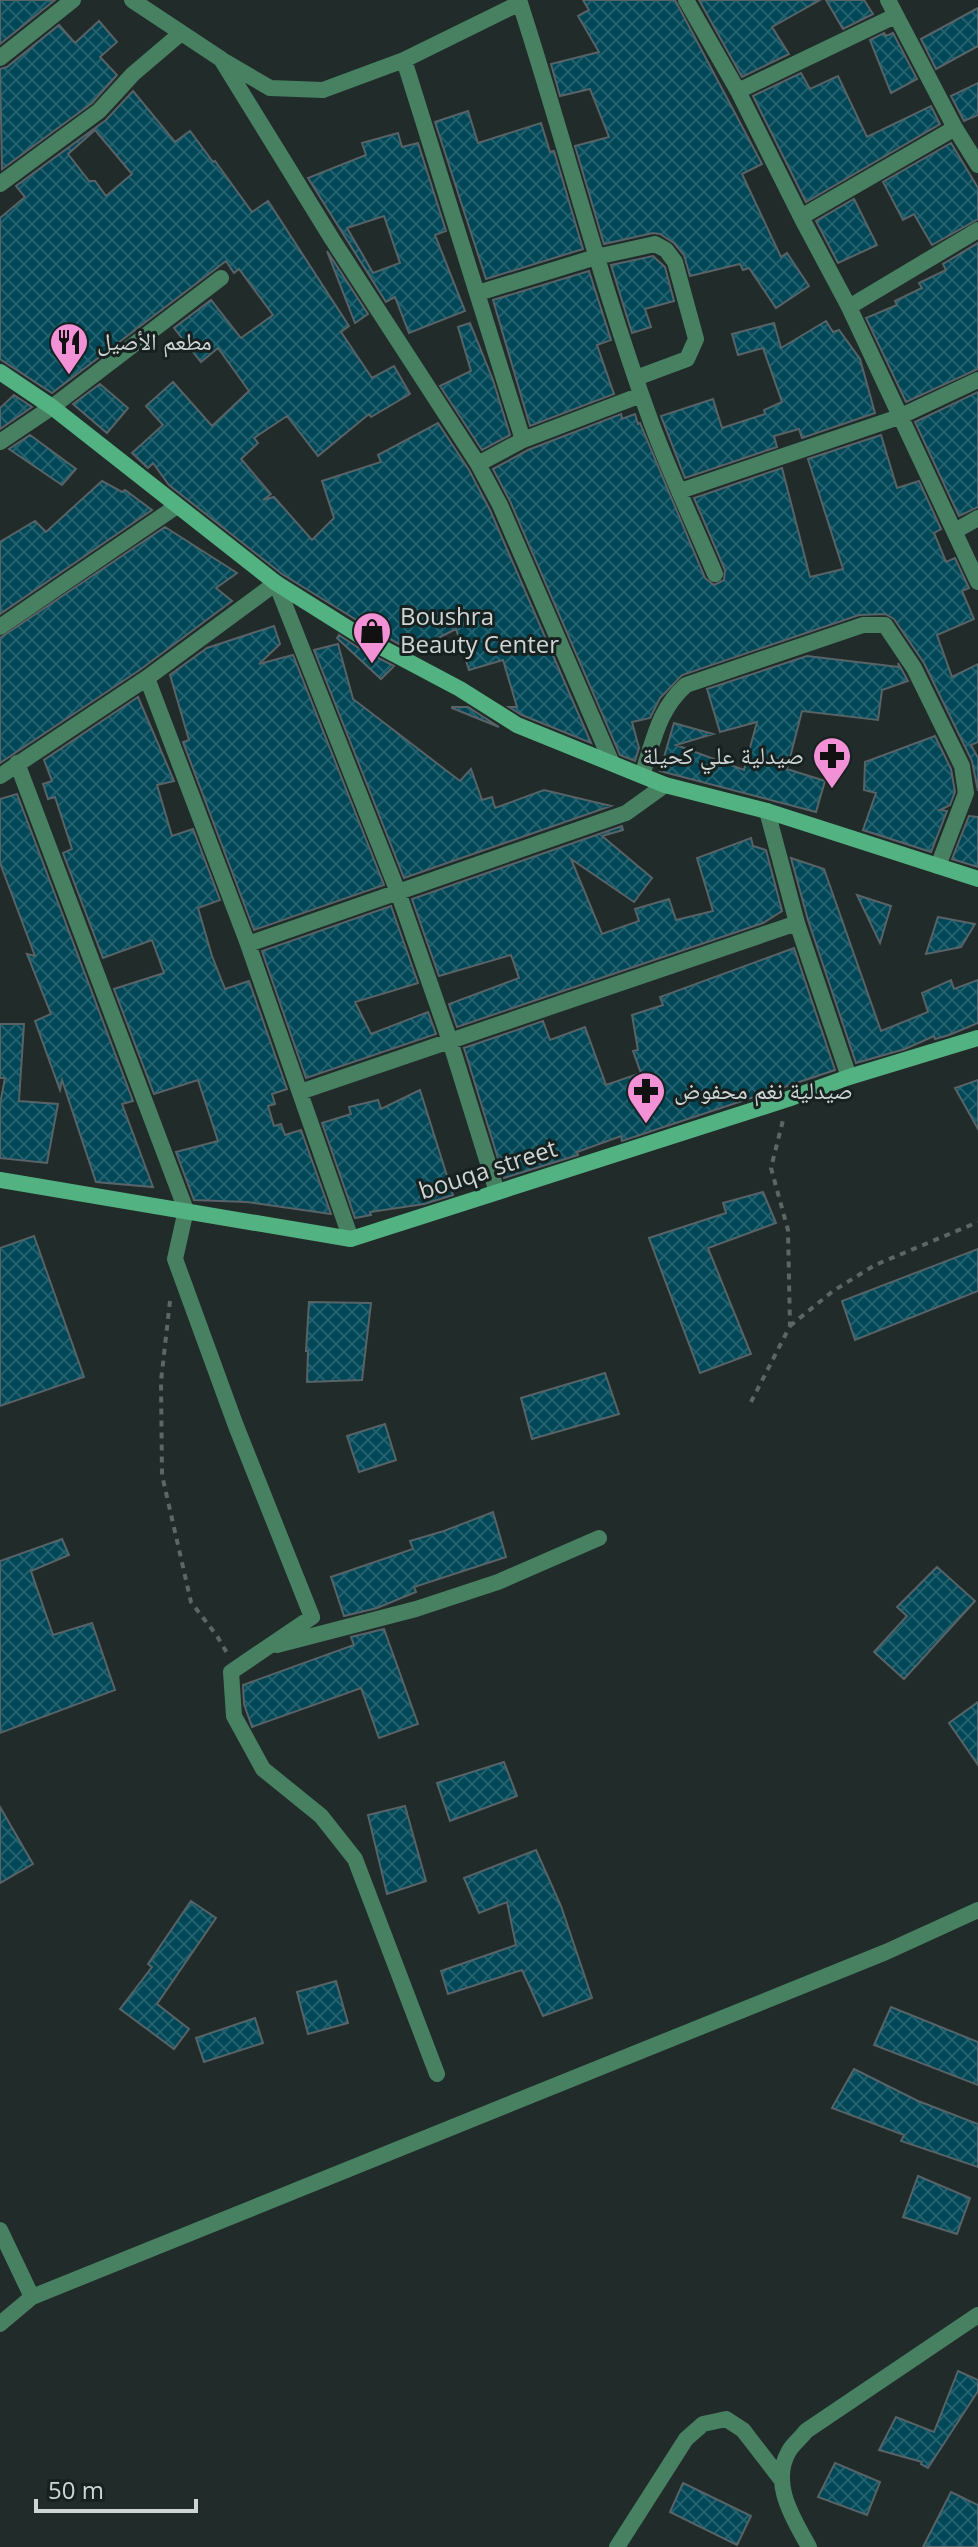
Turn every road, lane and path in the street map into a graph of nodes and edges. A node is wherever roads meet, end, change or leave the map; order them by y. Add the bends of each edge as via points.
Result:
1 (73, 0) edge
2 (132, 0) edge
3 (686, 0) edge
4 (519, 1) edge
5 (892, 8) edge
6 (180, 34) junction
7 (0, 58) edge
8 (221, 59) junction
9 (404, 60) junction
10 (738, 91) junction
11 (955, 128) junction
12 (978, 165) edge
13 (0, 184) edge
14 (801, 217) junction
15 (978, 230) edge
16 (596, 257) junction
17 (221, 278) dead end
18 (478, 293) junction
19 (849, 307) junction
20 (0, 372) edge
21 (978, 380) edge
22 (638, 387) junction
23 (52, 407) junction
24 (899, 417) junction
25 (523, 440) junction
26 (0, 442) edge
27 (478, 464) junction
28 (680, 491) junction
29 (177, 506) junction
30 (978, 518) edge
31 (955, 531) junction
32 (715, 574) dead end
33 (978, 582) edge
34 (276, 583) junction
35 (0, 627) edge
36 (147, 678) junction
37 (611, 761) junction
38 (17, 763) junction
39 (642, 775) junction
40 (0, 776) edge
41 (665, 785) junction
42 (767, 811) junction
43 (938, 866) junction
44 (978, 879) edge
45 (398, 892) junction
46 (797, 923) junction
47 (248, 944) junction
48 (978, 1038) edge
49 (450, 1041) junction
50 (849, 1077) junction
51 (300, 1092) junction
52 (788, 1099) junction
53 (0, 1180) edge
54 (497, 1192) junction
55 (186, 1210) junction
56 (978, 1222) edge
57 (351, 1239) junction
58 (175, 1259) junction
59 (790, 1326) junction
60 (751, 1402) dead end
61 (599, 1538) dead end
62 (268, 1648) junction
63 (235, 1669) junction
64 (978, 1910) edge
65 (437, 2074) dead end
66 (0, 2230) edge
67 (32, 2297) junction
68 (978, 2315) edge
69 (0, 2324) edge
70 (780, 2478) junction
71 (617, 2547) edge
72 (809, 2547) edge

1 - 7 street
2 - 6 street
3 - 10 street
4 - 9 street
4 - 16 street
5 - 10 street
5 - 11 street
6 - 8 street
6 - 13 street via 99,111
8 - 9 street via 270,88 323,90
8 - 27 street
9 - 18 street
10 - 14 street
11 - 12 street
11 - 14 street
14 - 19 street
15 - 19 street
16 - 18 street
16 - 22 street
16 - 22 street via 655,244 675,262 694,348 687,359
17 - 23 street
18 - 25 street
19 - 24 street
20 - 23 street
21 - 24 street
22 - 25 street
22 - 28 street
23 - 26 street
23 - 29 street
24 - 28 street
24 - 31 street
25 - 27 street
27 - 37 street
28 - 32 street
29 - 34 street
29 - 35 street
30 - 31 street
31 - 33 street
34 - 36 street
34 - 37 street via 517,725
34 - 45 street
36 - 38 street
36 - 47 street
37 - 39 street
38 - 40 street
38 - 55 street
39 - 41 street
39 - 43 street via 662,712 686,685 863,625 885,625 914,668 963,774 966,793
41 - 42 street
41 - 45 street via 626,813
42 - 43 street
42 - 46 street
43 - 44 street
45 - 47 street
45 - 49 street
46 - 49 street
46 - 50 street
47 - 51 street
48 - 50 street, bouqa street
49 - 51 street
49 - 54 street
50 - 52 street, bouqa street
51 - 57 street
52 - 54 street, bouqa street
52 - 59 path via 771,1168 788,1230
53 - 55 street, bouqa street
54 - 57 street, bouqa street
55 - 57 street, bouqa street
55 - 58 street
56 - 59 path via 875,1265
58 - 62 street via 312,1617
58 - 63 path via 161,1381 162,1475 191,1602
59 - 60 path
61 - 62 street via 498,1582
62 - 63 street
63 - 65 street via 234,1716 263,1769 321,1816 355,1859
64 - 67 street
66 - 67 street
67 - 69 street
68 - 70 street via 806,2431 789,2451
70 - 71 street via 743,2430 726,2419 703,2424 686,2439
70 - 72 street

